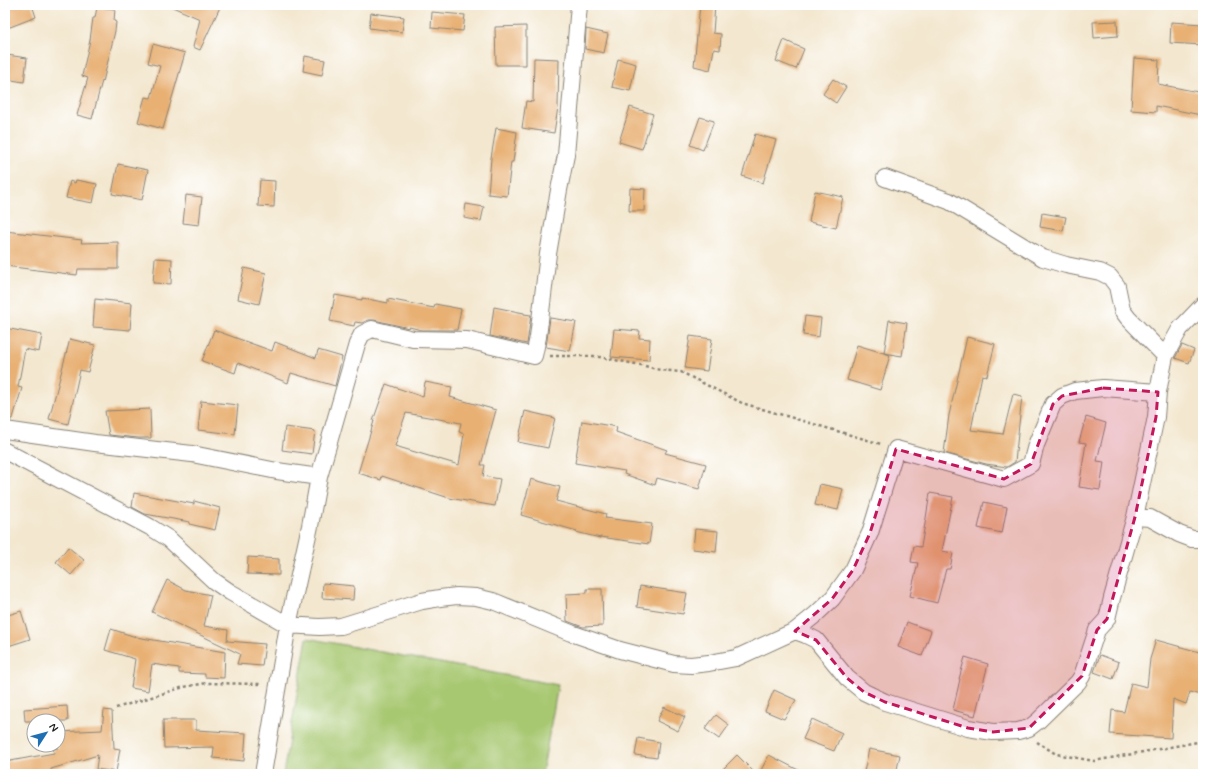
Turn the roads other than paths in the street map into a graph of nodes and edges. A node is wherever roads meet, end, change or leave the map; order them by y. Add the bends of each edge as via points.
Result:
1 (579, 5) edge
2 (885, 178) dead end
3 (1203, 305) edge
4 (1165, 356) junction
5 (1158, 392) junction
6 (5, 430) edge
7 (5, 450) edge
8 (318, 477) junction
9 (1135, 517) junction
10 (1203, 539) edge
11 (288, 625) junction
12 (794, 631) junction
13 (263, 774) edge

1 - 8 street via 566,155 548,254 534,356 467,340 413,339 372,329 362,334
2 - 4 street via 949,201 1043,258 1100,272 1110,277 1116,286 1122,310
3 - 4 street via 1180,329
4 - 5 street
5 - 9 street via 1156,417
5 - 12 street via 1103,388 1075,391 1062,396 1053,404 1031,464 1004,479 896,449 870,533 853,570 832,599
6 - 8 street via 192,454
7 - 11 street via 150,527 168,539 214,582
8 - 11 street
9 - 10 street via 1150,518 1179,534 1192,539
9 - 12 street via 1107,619 1097,630 1082,676 1029,728 993,732 968,728 885,702 864,692 847,678 816,640
11 - 12 street via 341,626 428,600 457,596 476,597 620,650 674,664 691,665 736,658
11 - 13 street

